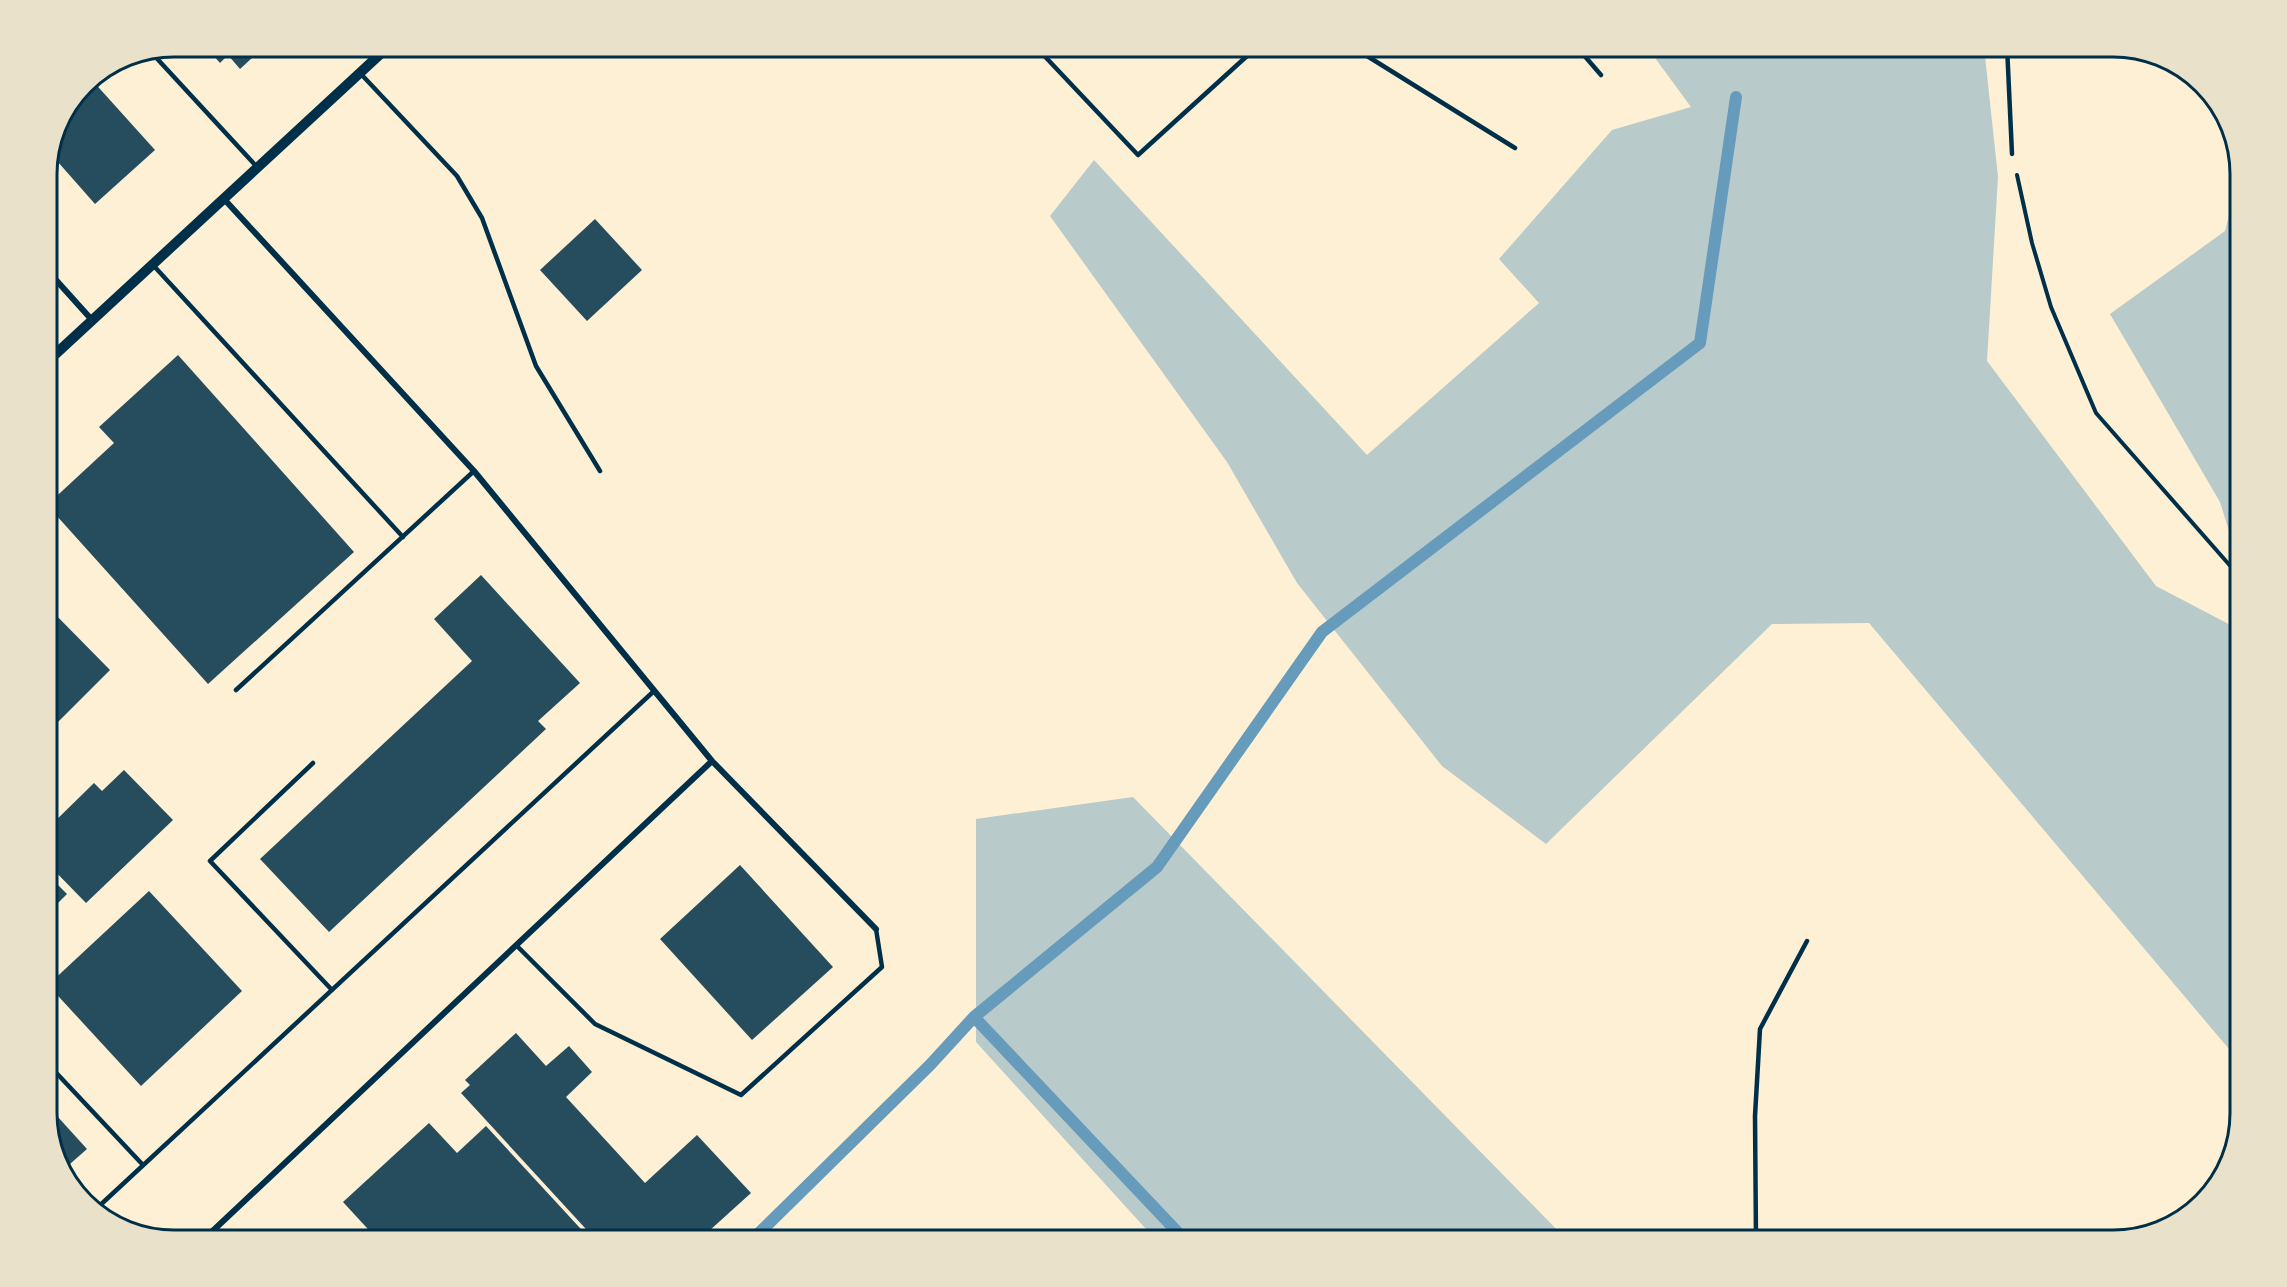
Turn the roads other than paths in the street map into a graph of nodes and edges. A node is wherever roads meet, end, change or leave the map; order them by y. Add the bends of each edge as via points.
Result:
1 (377, 57) edge
2 (1045, 57) edge
3 (1246, 57) edge
4 (1369, 57) edge
5 (1585, 57) edge
6 (2008, 57) edge
7 (157, 58) edge
8 (360, 73) junction
9 (1601, 75) dead end
10 (1515, 148) dead end
11 (2012, 154) road end
12 (257, 167) junction
13 (224, 199) junction
14 (152, 264) junction
15 (57, 281) edge
16 (92, 320) junction
17 (57, 353) edge
18 (474, 471) junction
19 (600, 471) dead end
20 (403, 537) junction
21 (236, 690) dead end
22 (654, 691) junction
23 (712, 760) junction
24 (313, 763) dead end
25 (876, 929) joint
26 (1807, 941) dead end
27 (516, 945) junction
28 (332, 990) junction
29 (57, 1074) edge
30 (143, 1165) junction
31 (101, 1204) edge
32 (214, 1230) edge
33 (1756, 1230) edge

1 - 8 street
2 - 3 lane via 1138,155
4 - 10 lane
5 - 9 lane
6 - 11 lane
7 - 12 lane
8 - 12 street
8 - 19 lane via 457,176 482,218 536,366
12 - 13 street
13 - 14 street
13 - 18 street
14 - 16 street
14 - 20 lane
15 - 16 street
16 - 17 street
18 - 20 lane
18 - 22 street
20 - 21 lane
22 - 23 street
22 - 28 lane
23 - 25 street
23 - 27 street
24 - 28 lane via 210,861
25 - 27 lane via 882,967 741,1095 595,1024
26 - 33 lane via 1760,1029 1755,1116
27 - 32 street
28 - 30 lane
29 - 30 lane
30 - 31 lane

